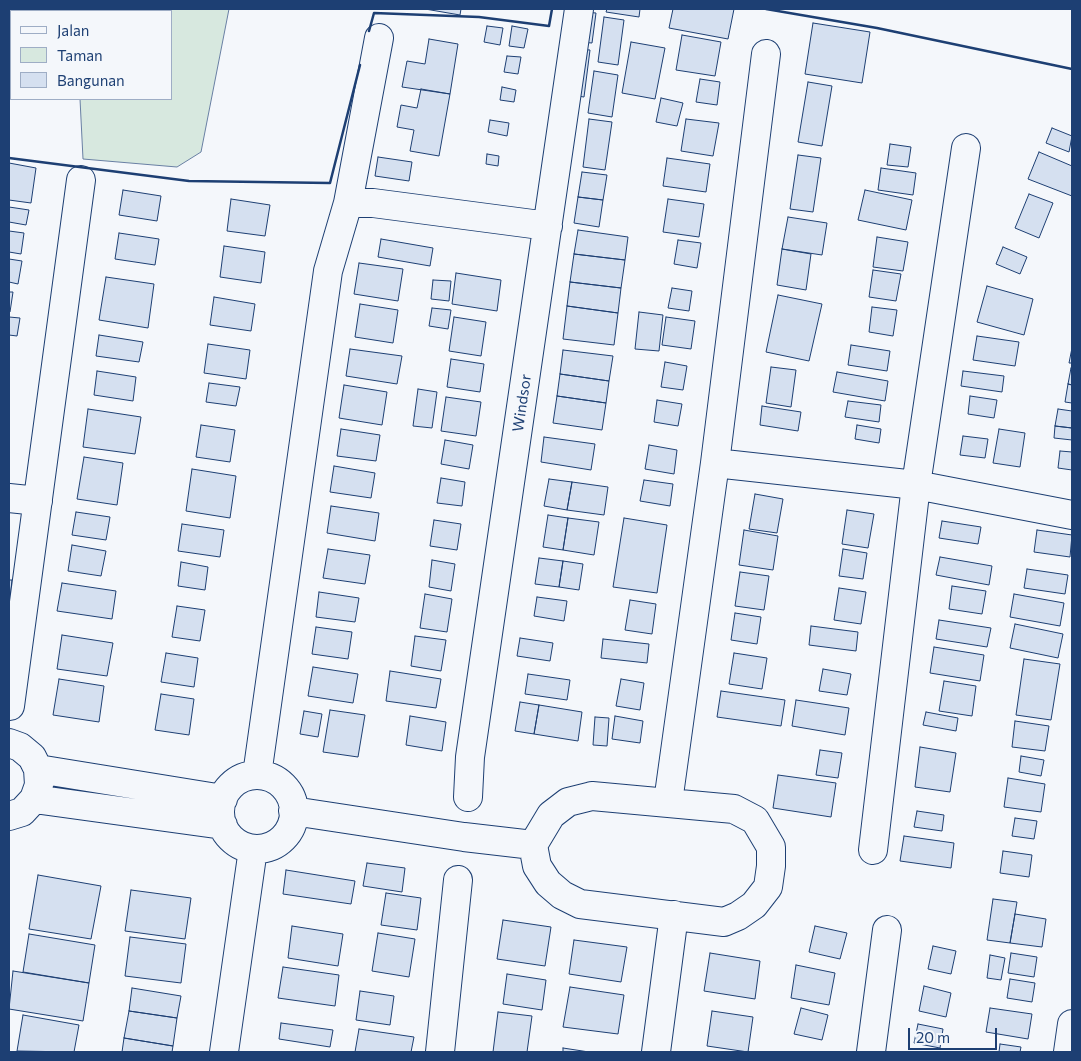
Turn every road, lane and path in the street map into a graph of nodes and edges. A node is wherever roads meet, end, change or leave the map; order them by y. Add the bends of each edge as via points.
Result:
1 (579, 9) edge
2 (379, 38) dead end
3 (766, 54) dead end
4 (966, 148) dead end
5 (82, 180) dead end
6 (348, 203) junction
7 (548, 226) junction
8 (715, 463) junction
9 (916, 485) junction
10 (9, 498) edge
11 (38, 501) junction
12 (1072, 515) edge
13 (10, 706) dead end
14 (9, 743) edge
15 (38, 769) junction
16 (256, 775) junction
17 (468, 797) dead end
18 (34, 799) junction
19 (668, 802) junction
20 (294, 811) junction
21 (223, 812) junction
22 (9, 816) edge
23 (532, 845) junction
24 (253, 849) junction
25 (873, 850) dead end
26 (458, 880) dead end
27 (674, 916) junction
28 (887, 930) dead end
29 (1072, 1024) edge
30 (224, 1052) edge
31 (440, 1052) edge
32 (656, 1052) edge
33 (871, 1052) edge
34 (1068, 1052) edge

1 - 7 street, Windsor
2 - 6 street
3 - 8 street
4 - 9 street
5 - 11 street
6 - 7 street via 374,203
6 - 16 street via 328,271
7 - 17 street, Windsor via 470,756
8 - 9 street
8 - 19 street
9 - 12 street
9 - 25 street
10 - 11 street
11 - 13 street
14 - 15 street via 32,757
15 - 18 street via 39,785
15 - 21 street
16 - 20 street via 271,778 285,788
16 - 21 street via 242,778 230,787
18 - 21 street
18 - 22 street via 22,812
19 - 23 street via 592,796 568,802 551,815
19 - 27 street via 734,809 755,820 771,847 768,887 754,905 724,922
20 - 23 street
20 - 24 street via 292,823 282,839 266,848
21 - 24 street via 235,841
23 - 27 street via 537,866 548,883 580,904
24 - 30 street
26 - 31 street
27 - 32 street
28 - 33 street
29 - 34 street

